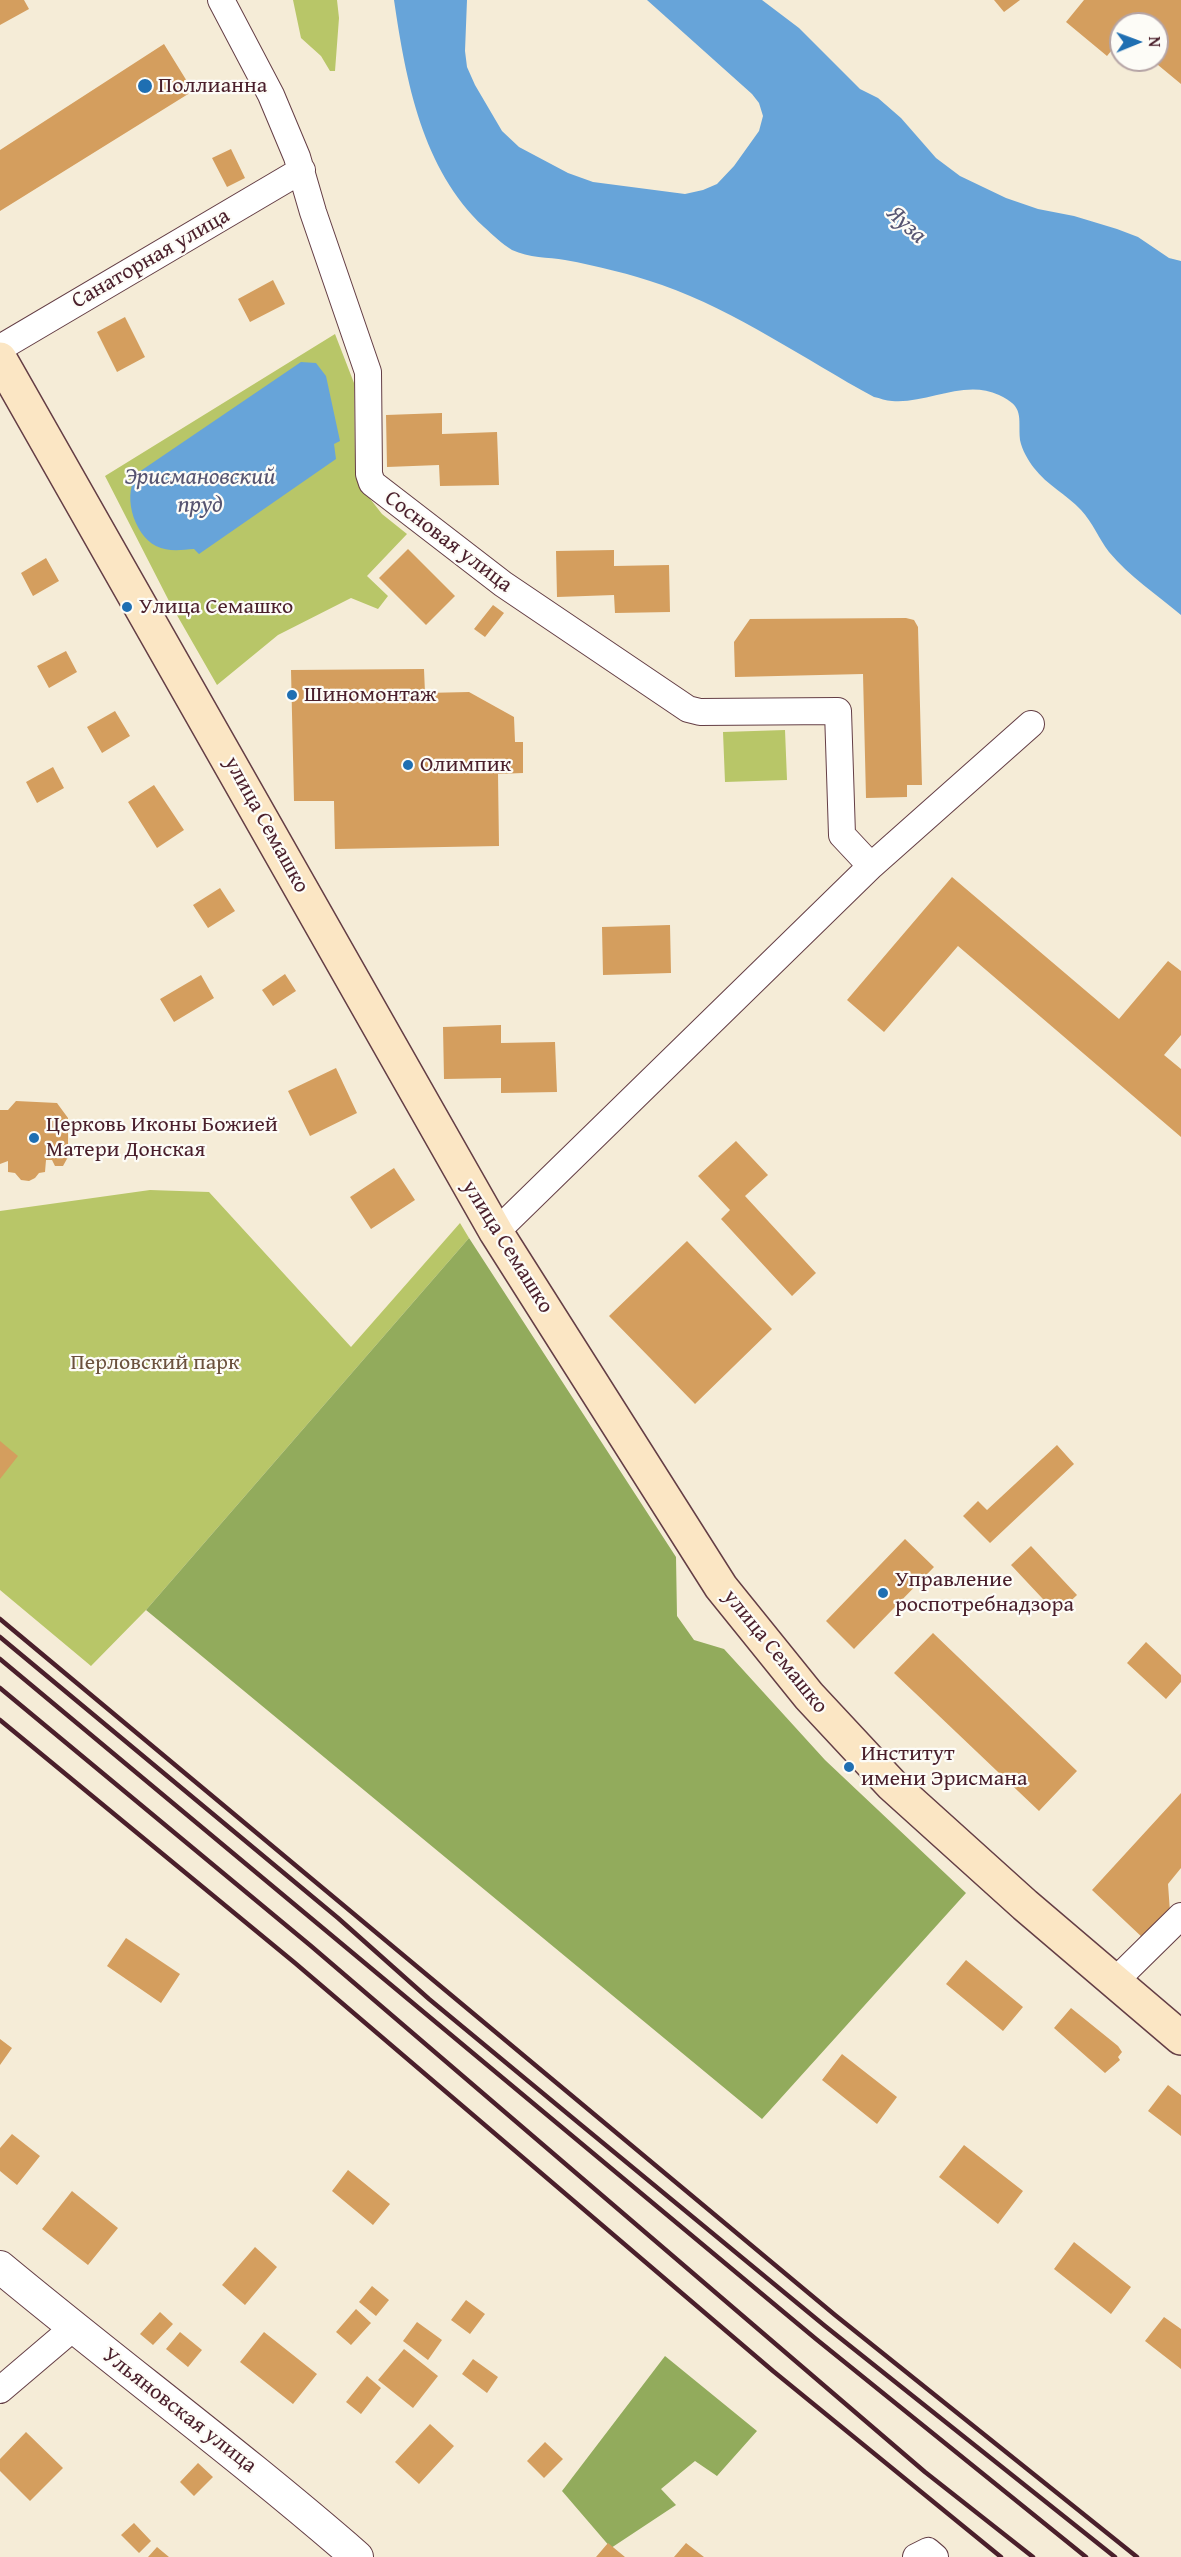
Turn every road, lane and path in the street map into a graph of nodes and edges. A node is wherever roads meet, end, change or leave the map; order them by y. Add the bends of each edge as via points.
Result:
1 (222, 0) edge
2 (302, 170) junction
3 (0, 348) edge
4 (0, 359) edge
5 (1031, 724) dead end
6 (871, 866) junction
7 (496, 1232) junction
8 (1181, 1916) edge
9 (1114, 1982) junction
10 (1171, 2031) edge
11 (0, 2267) edge
12 (73, 2328) junction
13 (0, 2390) edge
14 (357, 2557) edge

1 - 2 street, Сосновая улица via 271,96
2 - 3 street, Санаторная улица
2 - 6 street, Сосновая улица via 368,372 372,483 503,584 688,709 838,711 842,835
4 - 7 main road, улица Семашко
5 - 6 street
6 - 7 street
7 - 9 main road, улица Семашко via 721,1587 758,1635 892,1785
8 - 9 street
9 - 10 main road, улица Семашко
11 - 12 street, Ульяновская улица
12 - 13 street
12 - 14 street, Ульяновская улица via 273,2484

